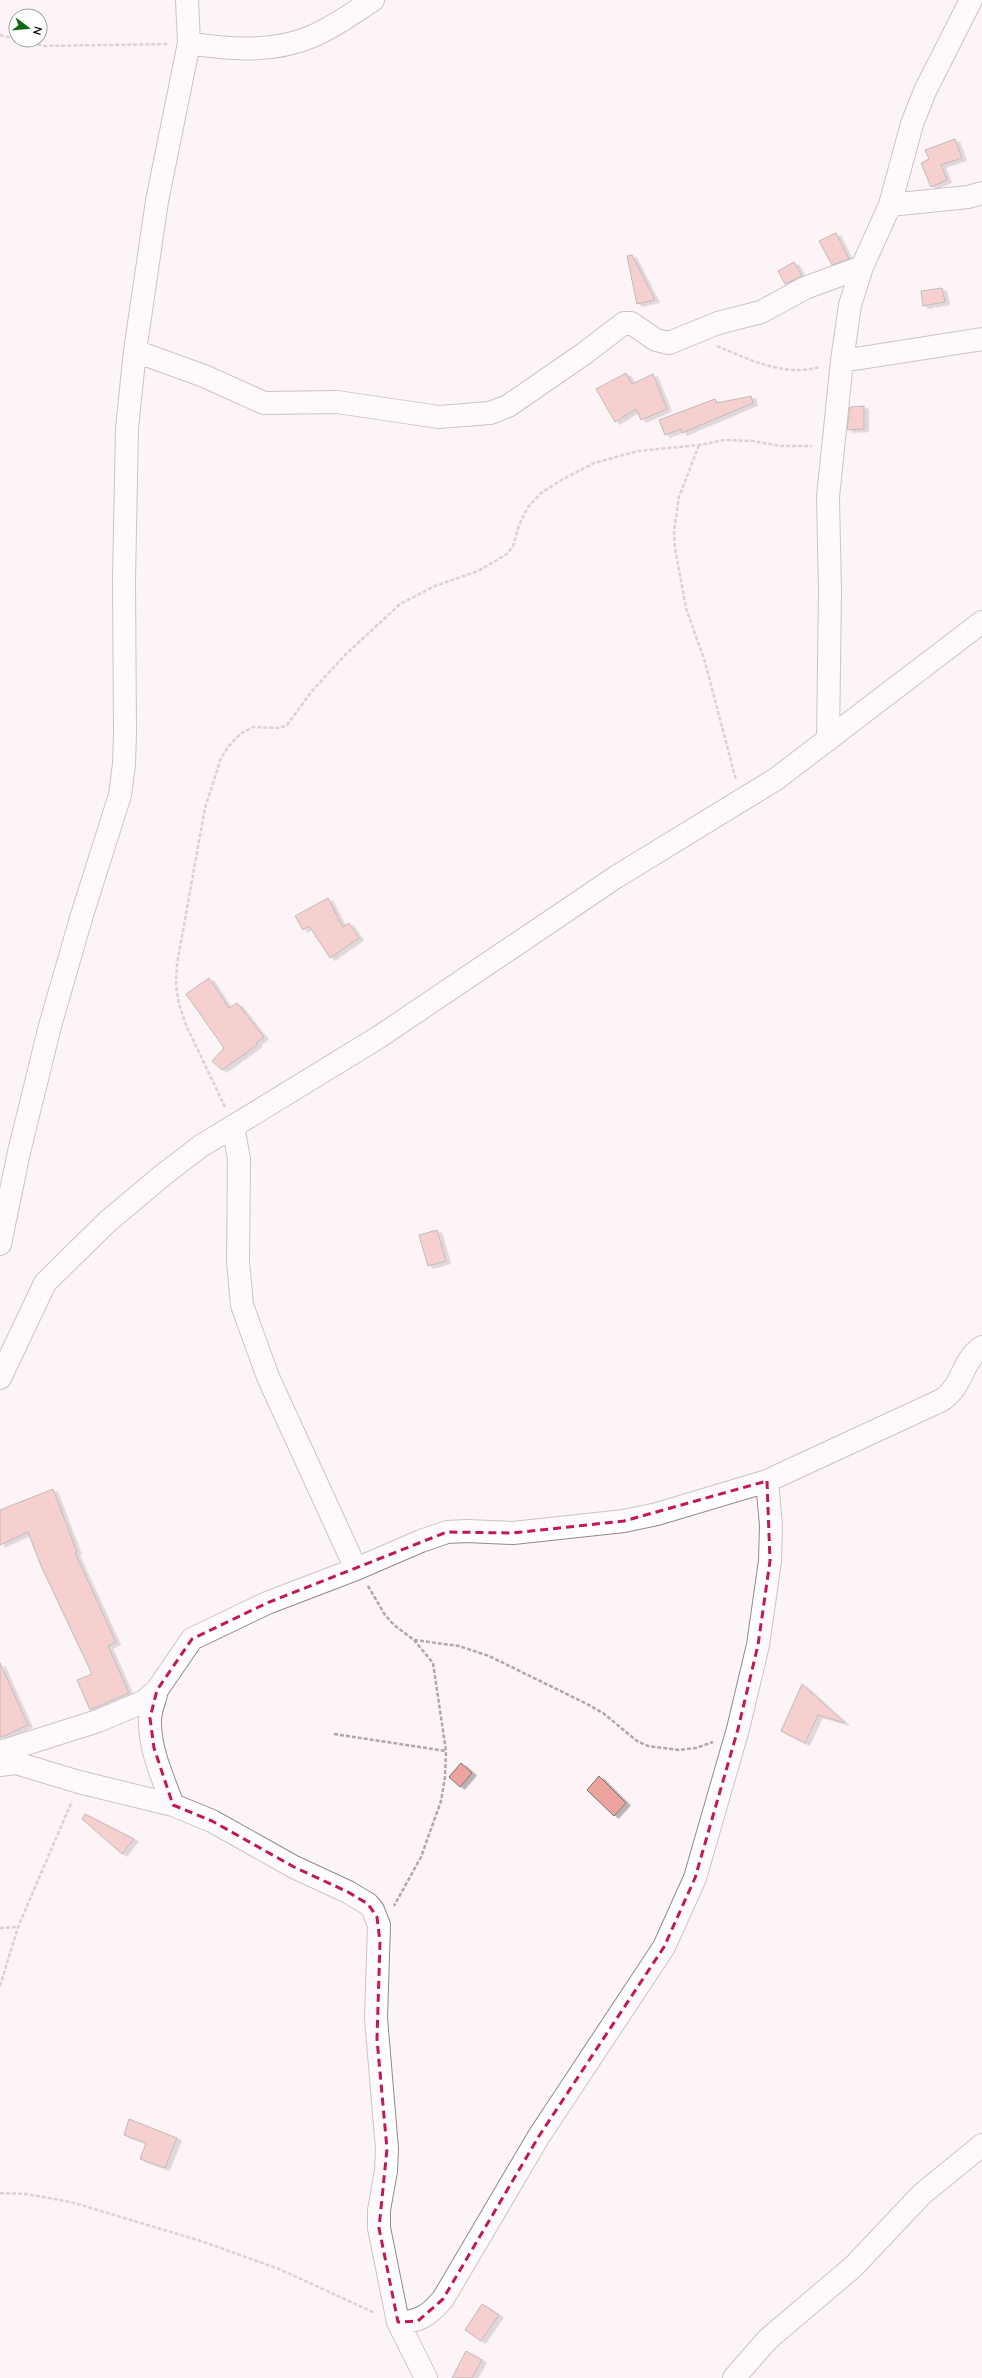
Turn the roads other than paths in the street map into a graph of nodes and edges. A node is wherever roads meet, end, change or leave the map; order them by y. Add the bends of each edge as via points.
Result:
1 (187, 0) edge
2 (373, 0) edge
3 (971, 0) edge
4 (190, 43) junction
5 (982, 193) edge
6 (890, 205) junction
7 (862, 266) junction
8 (982, 339) edge
9 (136, 351) junction
10 (842, 361) junction
11 (982, 622) edge
12 (828, 740) junction
13 (234, 1126) junction
14 (0, 1244) edge
15 (982, 1347) edge
16 (0, 1378) edge
17 (767, 1481) junction
18 (356, 1569) junction
19 (157, 1690) junction
20 (0, 1752) edge
21 (0, 1765) edge
22 (173, 1804) junction
23 (982, 2145) edge
24 (398, 2322) junction
25 (426, 2378) edge
26 (734, 2378) edge

1 - 4 street
2 - 4 street via 313,36 276,46 242,49
3 - 6 street via 925,90 912,124
4 - 9 street via 157,201
5 - 6 street via 962,198
6 - 7 street
7 - 9 street via 805,288 761,312 718,323 669,343 656,340 631,323 624,323 525,396 490,413 439,417 337,402 264,403 204,376
7 - 10 street via 850,305
8 - 10 street
9 - 14 street via 128,428 124,579 125,741 120,795 50,1026
10 - 12 street via 827,522 830,590
11 - 12 street
12 - 13 street via 776,780 616,877 378,1036
13 - 16 street via 201,1146 163,1175 62,1264 38,1297
13 - 18 street via 239,1159 238,1261 242,1305 268,1377
15 - 17 street via 967,1361 961,1380 952,1393 942,1400
17 - 18 street via 658,1514 624,1521 513,1533 467,1530 447,1532
17 - 24 street via 771,1525 770,1561 758,1645 738,1729 695,1878 664,1947 539,2136 443,2299 418,2321
18 - 19 street via 267,1602 192,1639
19 - 20 street via 143,1702 98,1722
19 - 22 street via 150,1728 163,1779
21 - 22 street via 16,1763 79,1782
22 - 24 street via 212,1821 294,1868 348,1892 368,1904 377,1917 379,1925 376,2018 387,2159 378,2223
23 - 26 street via 922,2194 853,2266 768,2339
24 - 25 street

